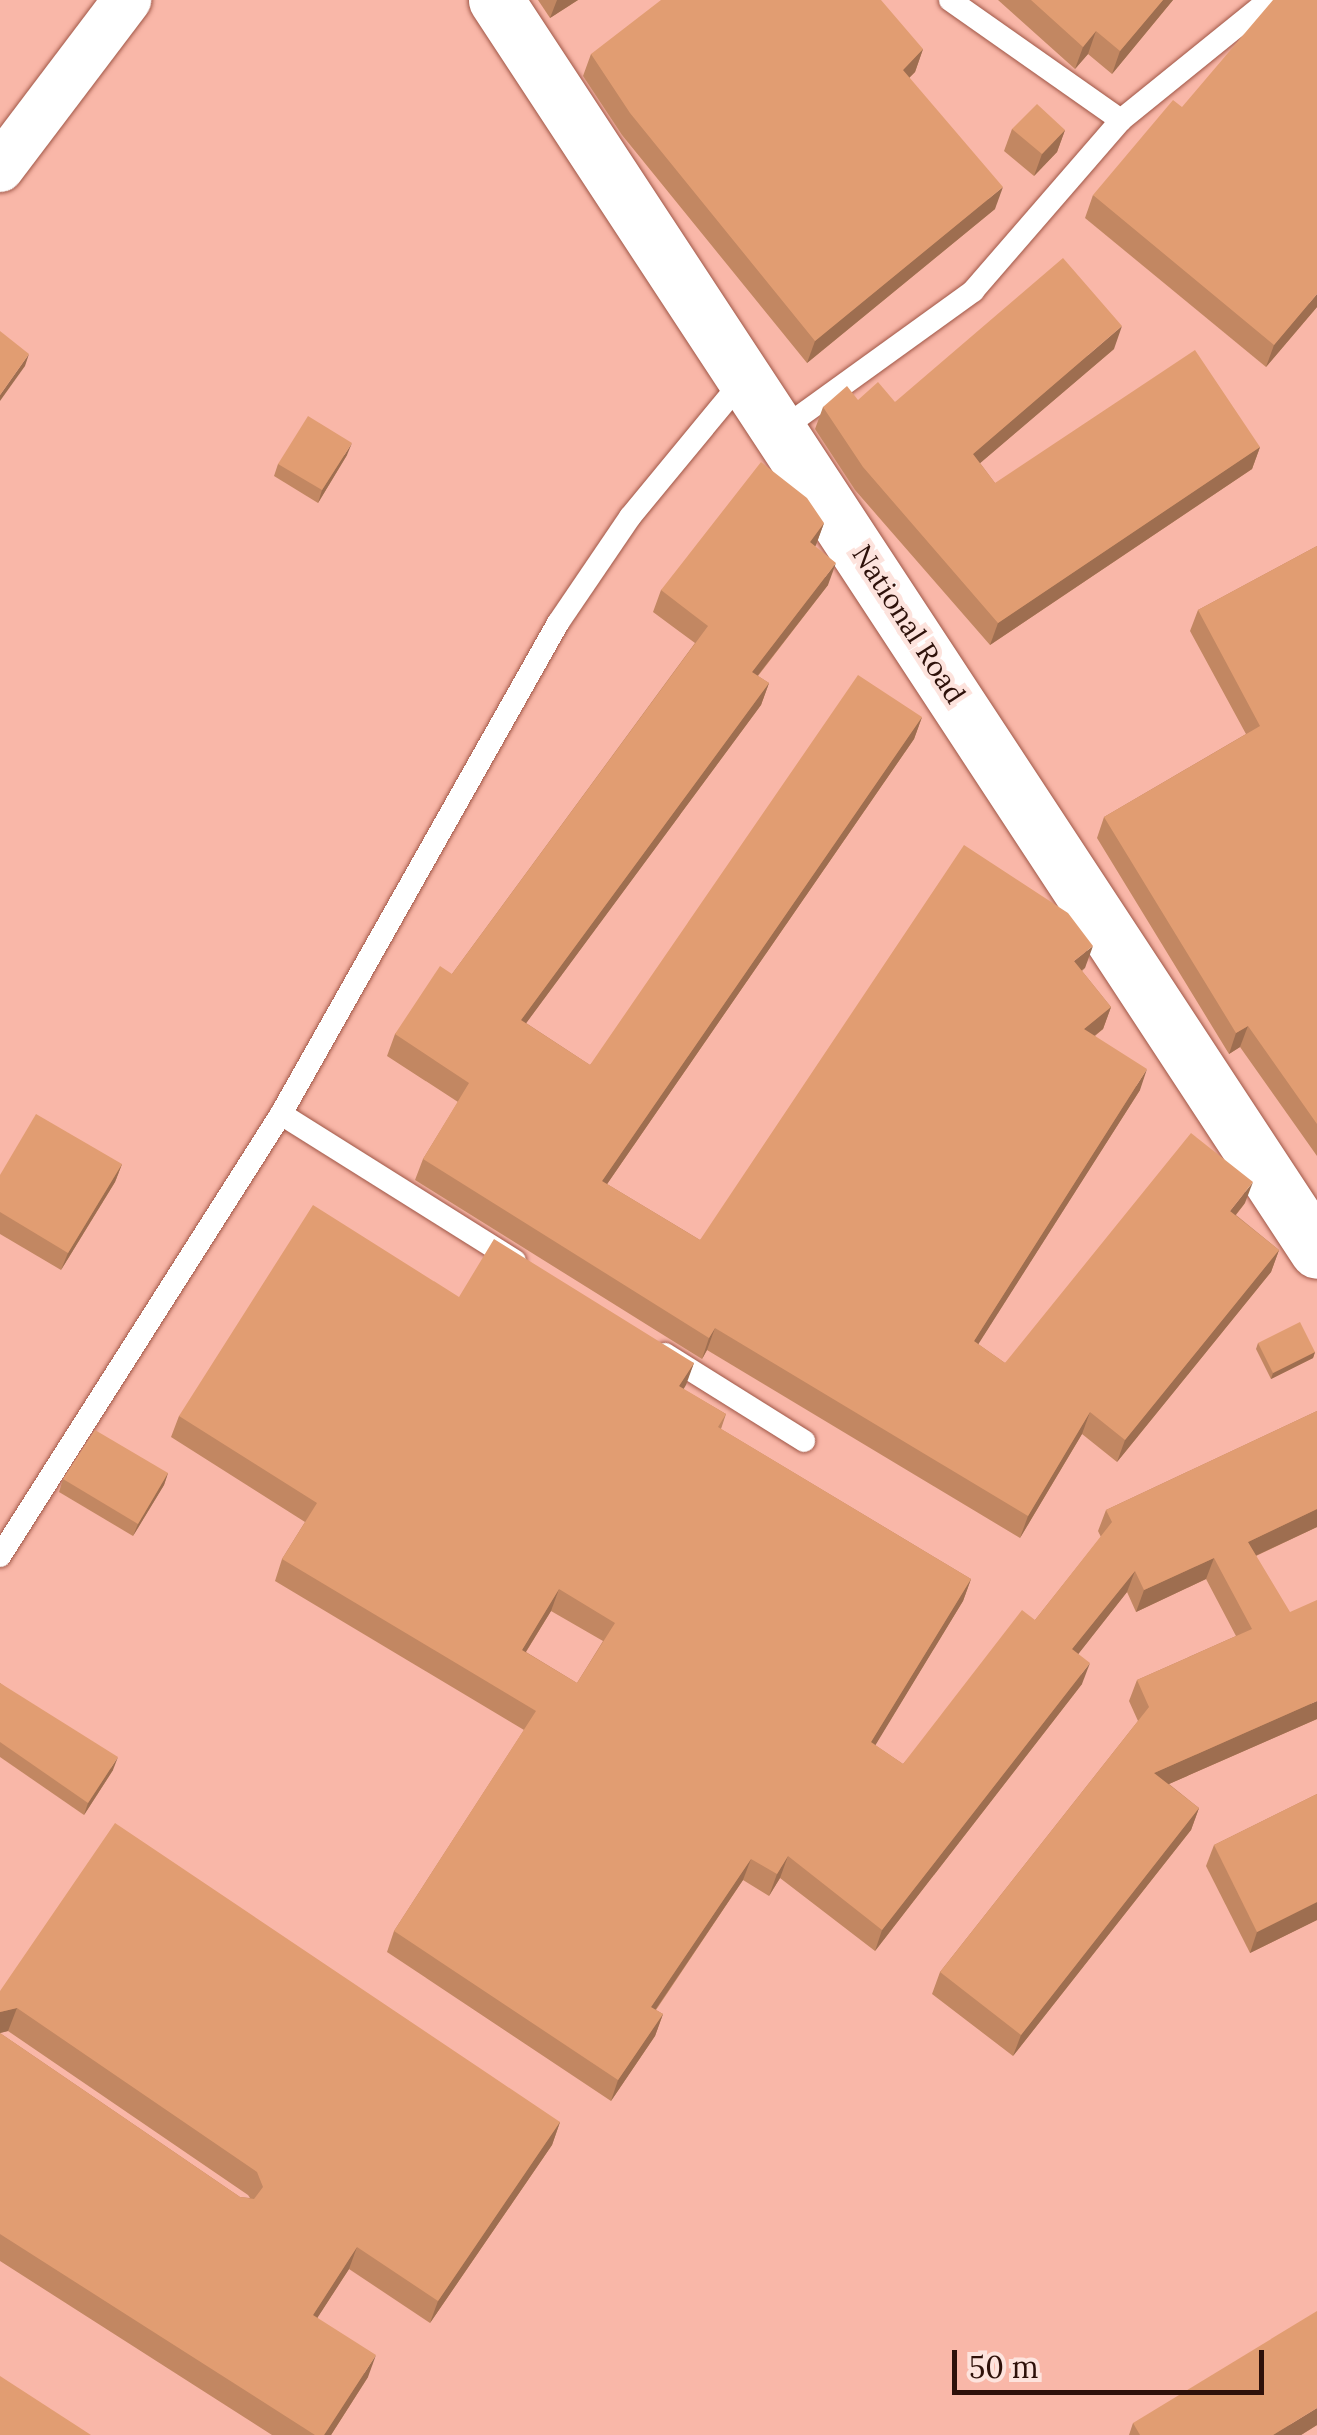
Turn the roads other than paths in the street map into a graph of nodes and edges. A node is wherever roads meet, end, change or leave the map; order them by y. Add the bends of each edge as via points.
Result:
1 (127, 0) edge
2 (496, 0) edge
3 (950, 0) edge
4 (1269, 0) edge
5 (1122, 120) junction
6 (0, 168) edge
7 (745, 377) junction
8 (782, 429) junction
9 (281, 1114) junction
10 (1317, 1252) edge
11 (534, 1272) edge
12 (636, 1336) edge
13 (804, 1441) dead end
14 (0, 1556) edge

1 - 6 street
2 - 7 main road, National Road
3 - 5 lane
4 - 5 lane
5 - 8 lane via 973,291
7 - 8 main road, National Road
7 - 9 lane via 630,517 558,622
8 - 10 main road, National Road
9 - 11 lane
9 - 14 lane
12 - 13 lane

